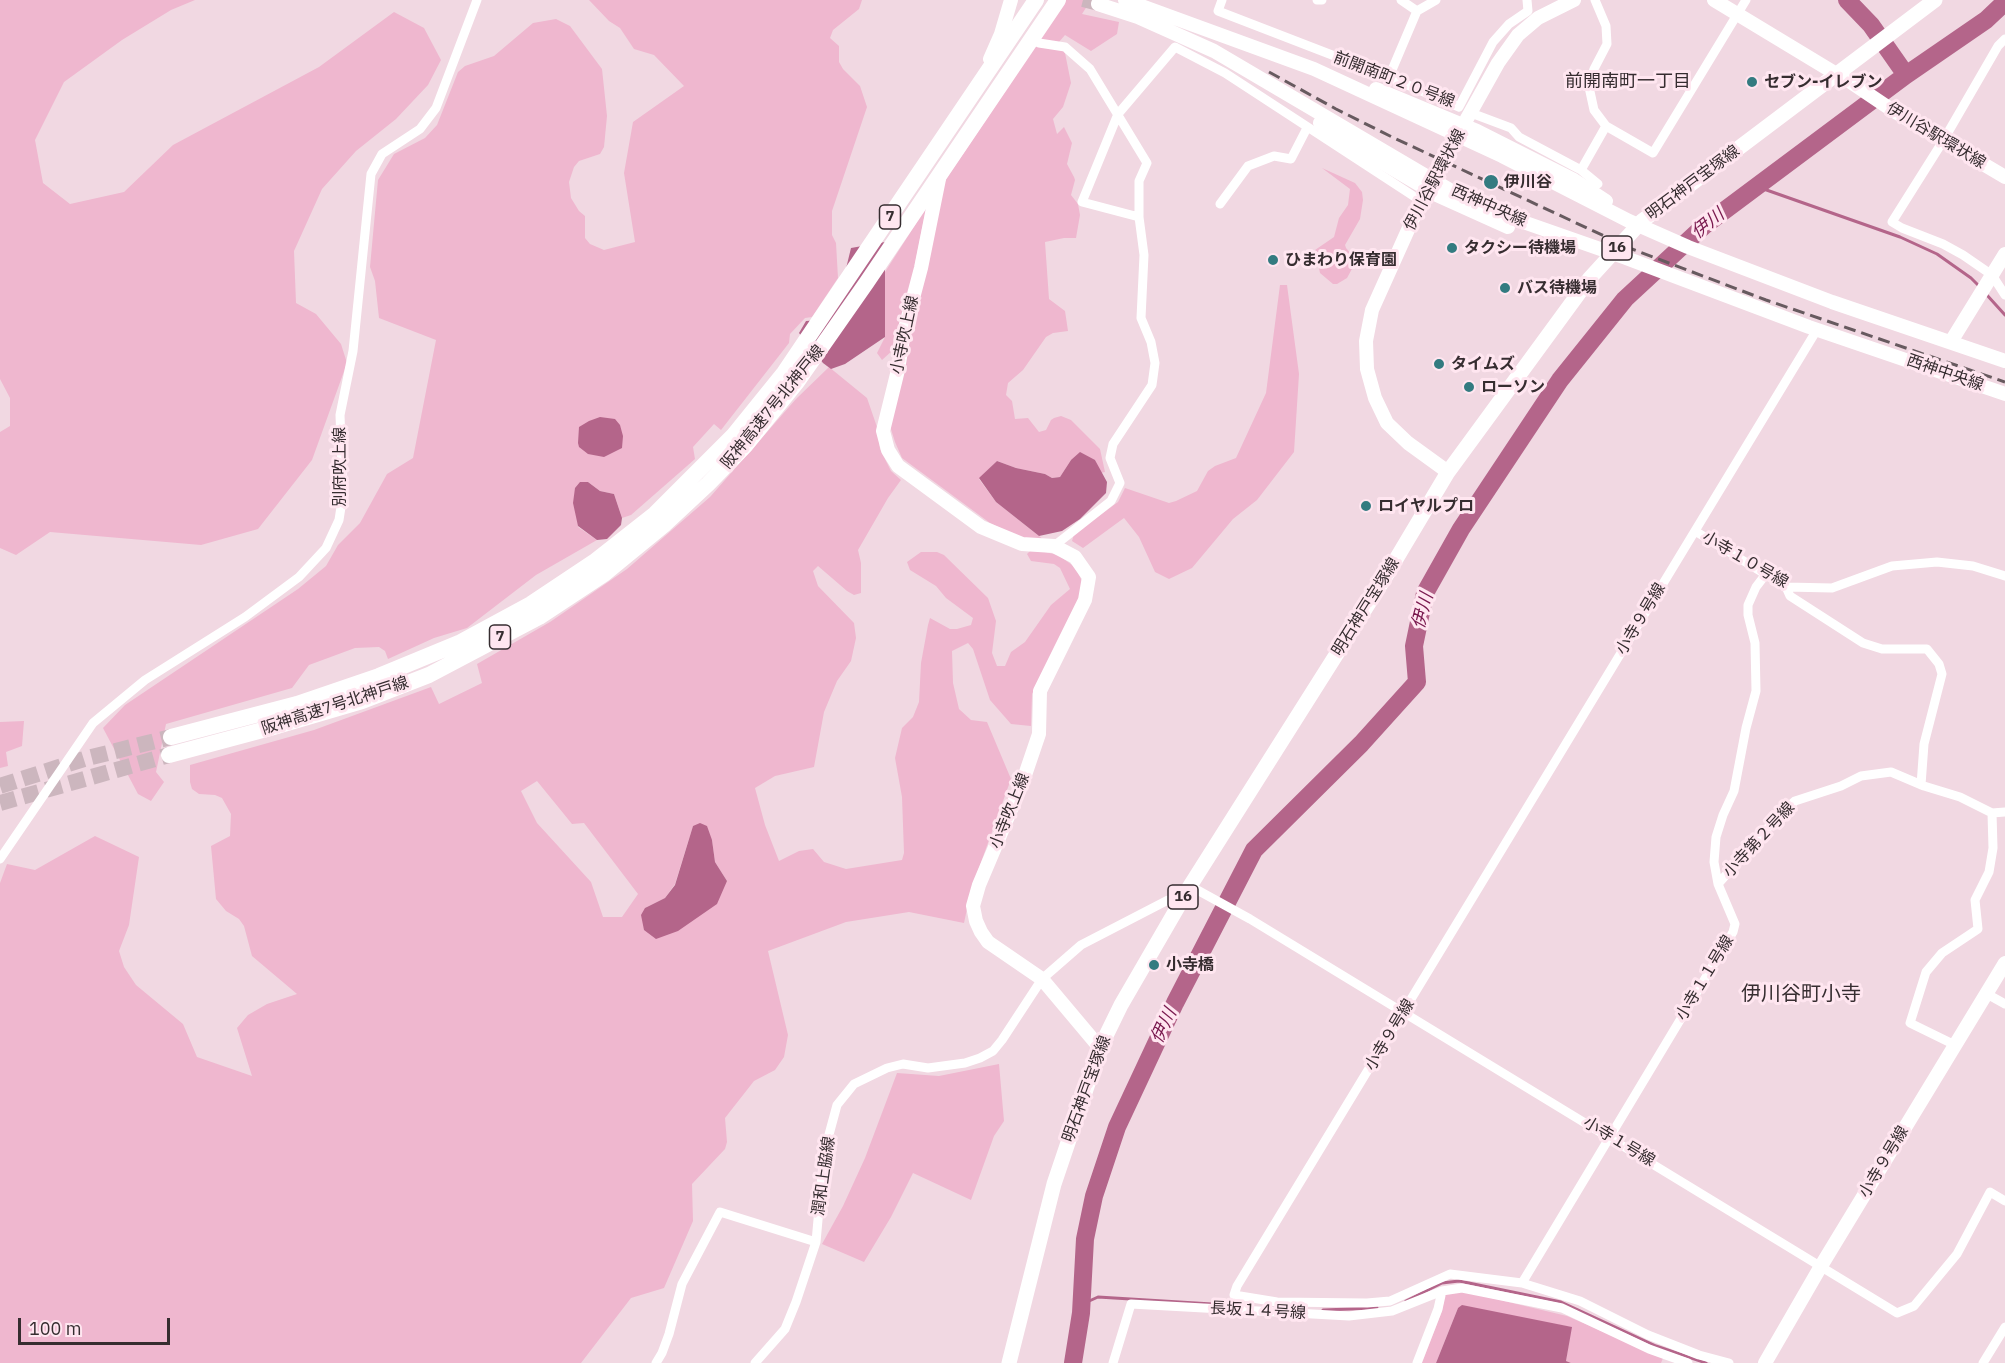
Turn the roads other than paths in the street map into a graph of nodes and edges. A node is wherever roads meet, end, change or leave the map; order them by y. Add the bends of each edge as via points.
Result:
1 (477, 0) edge
2 (1011, 0) edge
3 (1036, 0) edge
4 (1058, 0) edge
5 (1125, 0) edge
6 (1222, 0) edge
7 (1317, 0) edge
8 (1322, 0) edge
9 (1401, 0) edge
10 (1436, 0) edge
11 (1527, 0) edge
12 (1574, 0) edge
13 (1595, 0) edge
14 (1714, 0) edge
15 (1746, 0) edge
16 (1935, 0) edge
17 (1098, 4) dead end
18 (1417, 11) junction
19 (1737, 14) junction
20 (1220, 34) junction
21 (2005, 39) edge
22 (1039, 43) dead end
23 (1238, 65) junction
24 (1389, 77) junction
25 (1842, 77) junction
26 (1471, 113) junction
27 (1118, 114) junction
28 (1606, 126) junction
29 (1307, 128) junction
30 (1943, 141) junction
31 (1577, 175) junction
32 (2005, 177) edge
33 (1598, 184) dead end
34 (1421, 201) junction
35 (1220, 204) dead end
36 (1139, 217) junction
37 (1649, 224) junction
38 (2005, 254) edge
39 (1613, 259) junction
40 (1991, 278) junction
41 (2005, 295) edge
42 (1815, 333) junction
43 (1952, 340) junction
44 (2005, 355) edge
45 (2005, 361) edge
46 (2005, 393) edge
47 (2005, 398) edge
48 (765, 410) junction
49 (1448, 472) junction
50 (1695, 531) junction
51 (1054, 546) junction
52 (1766, 574) junction
53 (2005, 576) edge
54 (1786, 587) junction
55 (171, 737) tunnel mouth
56 (169, 755) tunnel mouth
57 (1921, 785) junction
58 (2005, 812) edge
59 (1992, 813) junction
60 (0, 859) edge
61 (1718, 884) junction
62 (1196, 890) junction
63 (1178, 906) junction
64 (2005, 963) edge
65 (1042, 979) junction
66 (1987, 994) junction
67 (2005, 1004) edge
68 (1403, 1013) junction
69 (1955, 1045) junction
70 (1100, 1048) junction
71 (1610, 1137) junction
72 (2005, 1201) edge
73 (816, 1242) junction
74 (1821, 1266) junction
75 (1522, 1283) junction
76 (1442, 1291) junction
77 (1233, 1303) junction
78 (1592, 1314) junction
79 (2005, 1327) edge
80 (656, 1363) edge
81 (755, 1363) edge
82 (1009, 1363) edge
83 (1113, 1363) edge
84 (1417, 1363) edge
85 (1688, 1363) edge
86 (1729, 1363) edge
87 (1765, 1363) edge
88 (1983, 1363) edge

1 - 60 street, 別府吹上線 via 435,108 420,129 382,154 371,174 353,351 340,415 343,494 339,520 326,548 281,591 145,680 93,723
2 - 51 street, 小寺吹上線 via 1001,34 942,166 883,431 898,466 981,526 1022,544
3 - 48 highway, 阪神高速7号北神戸線 / 7 via 784,373
4 - 48 highway, 阪神高速7号北神戸線 / 7 via 830,337
5 - 20 street, 西神中央線
6 - 24 street, 前開南町２０号線 via 1218,11
7 - 8 street
9 - 18 street
10 - 18 street
11 - 24 street, 前開南町２０号線 via 1528,10 1493,42 1459,107
12 - 26 street, 伊川谷駅環状線 via 1538,18 1518,35
13 - 28 street via 1606,26 1607,44 1589,87 1594,110
14 - 19 street, 伊川谷駅環状線
15 - 19 street
16 - 25 main road, 明石神戸宝塚線 / 16
17 - 23 street, 西神中央線 via 1175,32
18 - 24 street
19 - 25 street, 伊川谷駅環状線
19 - 28 street via 1653,153
20 - 31 street via 1335,72
20 - 45 street, 西神中央線 via 1314,69 1688,247 1832,302
21 - 30 street
22 - 27 street via 1065,47 1090,69
23 - 39 street via 1354,146 1437,195 1506,226
23 - 46 street, 西神中央線 via 1450,190 1506,216 1809,327
25 - 30 street, 伊川谷駅環状線
25 - 37 main road, 明石神戸宝塚線 / 16
26 - 31 street via 1511,128
26 - 34 street, 伊川谷駅環状線
27 - 29 street via 1175,47 1225,74
27 - 36 street via 1147,163 1139,181
27 - 36 street via 1082,202
28 - 31 street
29 - 34 street
29 - 35 street via 1291,159 1274,156 1248,166
30 - 32 street, 伊川谷駅環状線
30 - 40 street via 1892,222 1943,244
31 - 33 street
31 - 37 street via 1608,203
34 - 49 street, 伊川谷駅環状線 via 1372,310 1366,341 1367,369 1387,423
36 - 51 street via 1144,255 1141,318 1155,363 1152,385 1113,444 1110,458 1120,483 1111,501
37 - 39 main road, 明石神戸宝塚線 / 16
37 - 43 street, 西神中央線 via 1740,264
38 - 40 street
39 - 42 street, 西神中央線
39 - 49 main road, 明石神戸宝塚線 / 16 via 1590,278
40 - 41 street
40 - 43 street
42 - 47 street, 西神中央線
42 - 50 street, 小寺９号線
43 - 44 street, 西神中央線
48 - 55 highway, 阪神高速7号北神戸線 / 7 via 733,436 655,514 594,562 531,604 459,643 379,676 297,704
48 - 56 highway, 阪神高速7号北神戸線 / 7 via 745,446 665,524 604,574 539,617 429,675 362,701
49 - 62 main road, 明石神戸宝塚線 / 16
50 - 52 street, 小寺１０号線
50 - 68 street, 小寺９号線
51 - 65 street, 小寺吹上線 via 1075,557 1089,577 1085,600 1040,691 1039,735 973,906 988,942
52 - 54 street, 小寺１０号線
52 - 61 street, 小寺１１号線 via 1748,605 1755,643 1756,691 1734,791 1716,837 1713,862
53 - 54 street, 小寺１０号線 via 1974,566 1937,562 1892,566 1832,588
54 - 57 street via 1790,596 1863,642 1882,649 1927,649 1939,664 1942,674 1924,744
57 - 59 street, 小寺第２号線 via 1960,797
57 - 61 street, 小寺第２号線 via 1891,772 1861,776 1795,801
58 - 59 street
59 - 69 street via 1989,872 1975,900 1978,929 1942,952 1926,972 1910,1023
61 - 71 street, 小寺１１号線 via 1735,924 1733,932
62 - 63 main road, 明石神戸宝塚線 / 16
62 - 68 street, 小寺１号線
63 - 65 street, 潤和上脇線 via 1168,900 1081,945
63 - 70 main road, 明石神戸宝塚線 / 16
64 - 66 street, 小寺９号線
65 - 70 street, 小寺吹上線
65 - 73 street, 潤和上脇線 via 1002,1040 980,1059 928,1068 903,1064 854,1084 837,1105 824,1153
66 - 67 street
66 - 69 street, 小寺９号線
68 - 71 street, 小寺１号線
68 - 77 street, 小寺９号線 via 1238,1286
69 - 74 street, 小寺９号線
70 - 82 main road, 明石神戸宝塚線 / 16 via 1054,1184
71 - 74 street, 小寺１号線
71 - 75 street, 小寺１１号線
72 - 74 street, 小寺１号線 via 1990,1192 1957,1254 1914,1306 1897,1313
73 - 80 street, 潤和上脇線 via 720,1212 682,1284 669,1334
73 - 81 street via 785,1329
74 - 87 street, 小寺９号線
75 - 77 street via 1450,1274 1390,1301
75 - 78 street via 1580,1301
76 - 77 street, 長坂１４号線 via 1392,1311 1349,1316
76 - 78 street, 長坂１４号線 via 1462,1288
76 - 84 street
77 - 83 street, 長坂１４号線 via 1131,1304
78 - 85 street via 1649,1349
78 - 86 street
79 - 88 street

